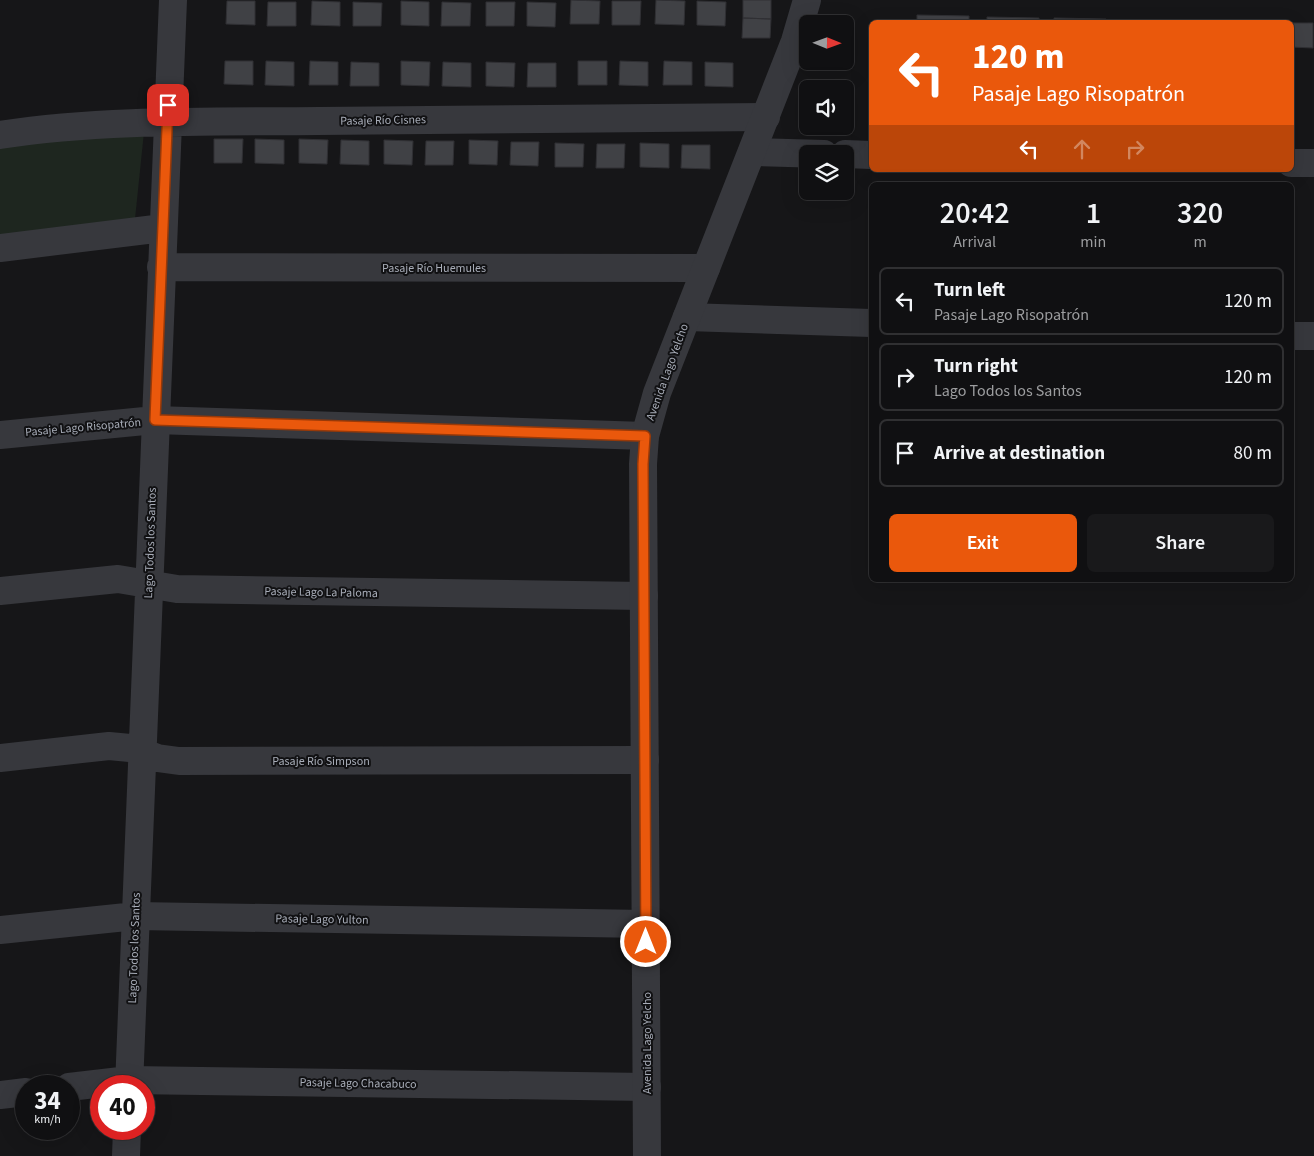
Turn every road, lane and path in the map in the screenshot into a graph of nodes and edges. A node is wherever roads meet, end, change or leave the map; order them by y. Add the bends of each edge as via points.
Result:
1 (173, 0) edge
2 (807, 0) edge
3 (766, 117) junction
4 (167, 122) junction
5 (0, 135) edge
6 (752, 152) junction
7 (799, 153) edge
8 (854, 154) edge
9 (869, 155) edge
10 (1294, 163) edge
11 (1314, 163) edge
12 (163, 228) junction
13 (0, 248) edge
14 (161, 267) junction
15 (706, 268) junction
16 (687, 317) junction
17 (869, 323) edge
18 (1294, 336) edge
19 (1314, 336) edge
20 (155, 420) junction
21 (0, 435) edge
22 (645, 436) junction
23 (149, 584) junction
24 (0, 592) edge
25 (644, 596) junction
26 (142, 753) junction
27 (0, 758) edge
28 (645, 760) junction
29 (136, 916) junction
30 (646, 924) junction
31 (0, 930) edge
32 (129, 1075) edge
33 (155, 1083) edge
34 (647, 1087) junction
35 (15, 1094) edge
36 (0, 1096) edge
37 (127, 1140) edge
38 (126, 1156) edge
39 (647, 1156) edge

1 - 4 street, Lago Todos los Santos
2 - 3 street, Avenida Lago Yelcho via 796,41
3 - 4 street, Pasaje Río Cisnes
3 - 6 street, Avenida Lago Yelcho
4 - 5 street, Pasaje Río Cisnes
4 - 12 street, Lago Todos los Santos
6 - 7 street
6 - 15 street, Avenida Lago Yelcho
8 - 9 street
10 - 11 street
12 - 13 street
12 - 14 street, Lago Todos los Santos
14 - 15 street, Pasaje Río Huemules
14 - 20 street, Lago Todos los Santos
15 - 16 street, Avenida Lago Yelcho
16 - 17 street
16 - 22 street, Avenida Lago Yelcho via 657,393
18 - 19 street
20 - 21 street, Pasaje Lago Risopatrón
20 - 22 street, Pasaje Lago Risopatrón
20 - 23 street, Lago Todos los Santos
22 - 25 street, Avenida Lago Yelcho
23 - 24 street, Pasaje Lago La Paloma via 118,578
23 - 25 street, Pasaje Lago La Paloma via 177,589
23 - 26 street, Lago Todos los Santos
25 - 28 street, Avenida Lago Yelcho
26 - 27 street, Pasaje Río Simpson via 109,746
26 - 28 street, Pasaje Río Simpson via 179,761
26 - 29 street, Lago Todos los Santos
28 - 30 street, Avenida Lago Yelcho
29 - 30 street, Pasaje Lago Yulton
29 - 31 street, Pasaje Lago Yulton
29 - 32 street, Lago Todos los Santos
30 - 34 street, Avenida Lago Yelcho
33 - 34 street, Pasaje Lago Chacabuco
34 - 39 street, Avenida Lago Yelcho
35 - 36 street
37 - 38 street

